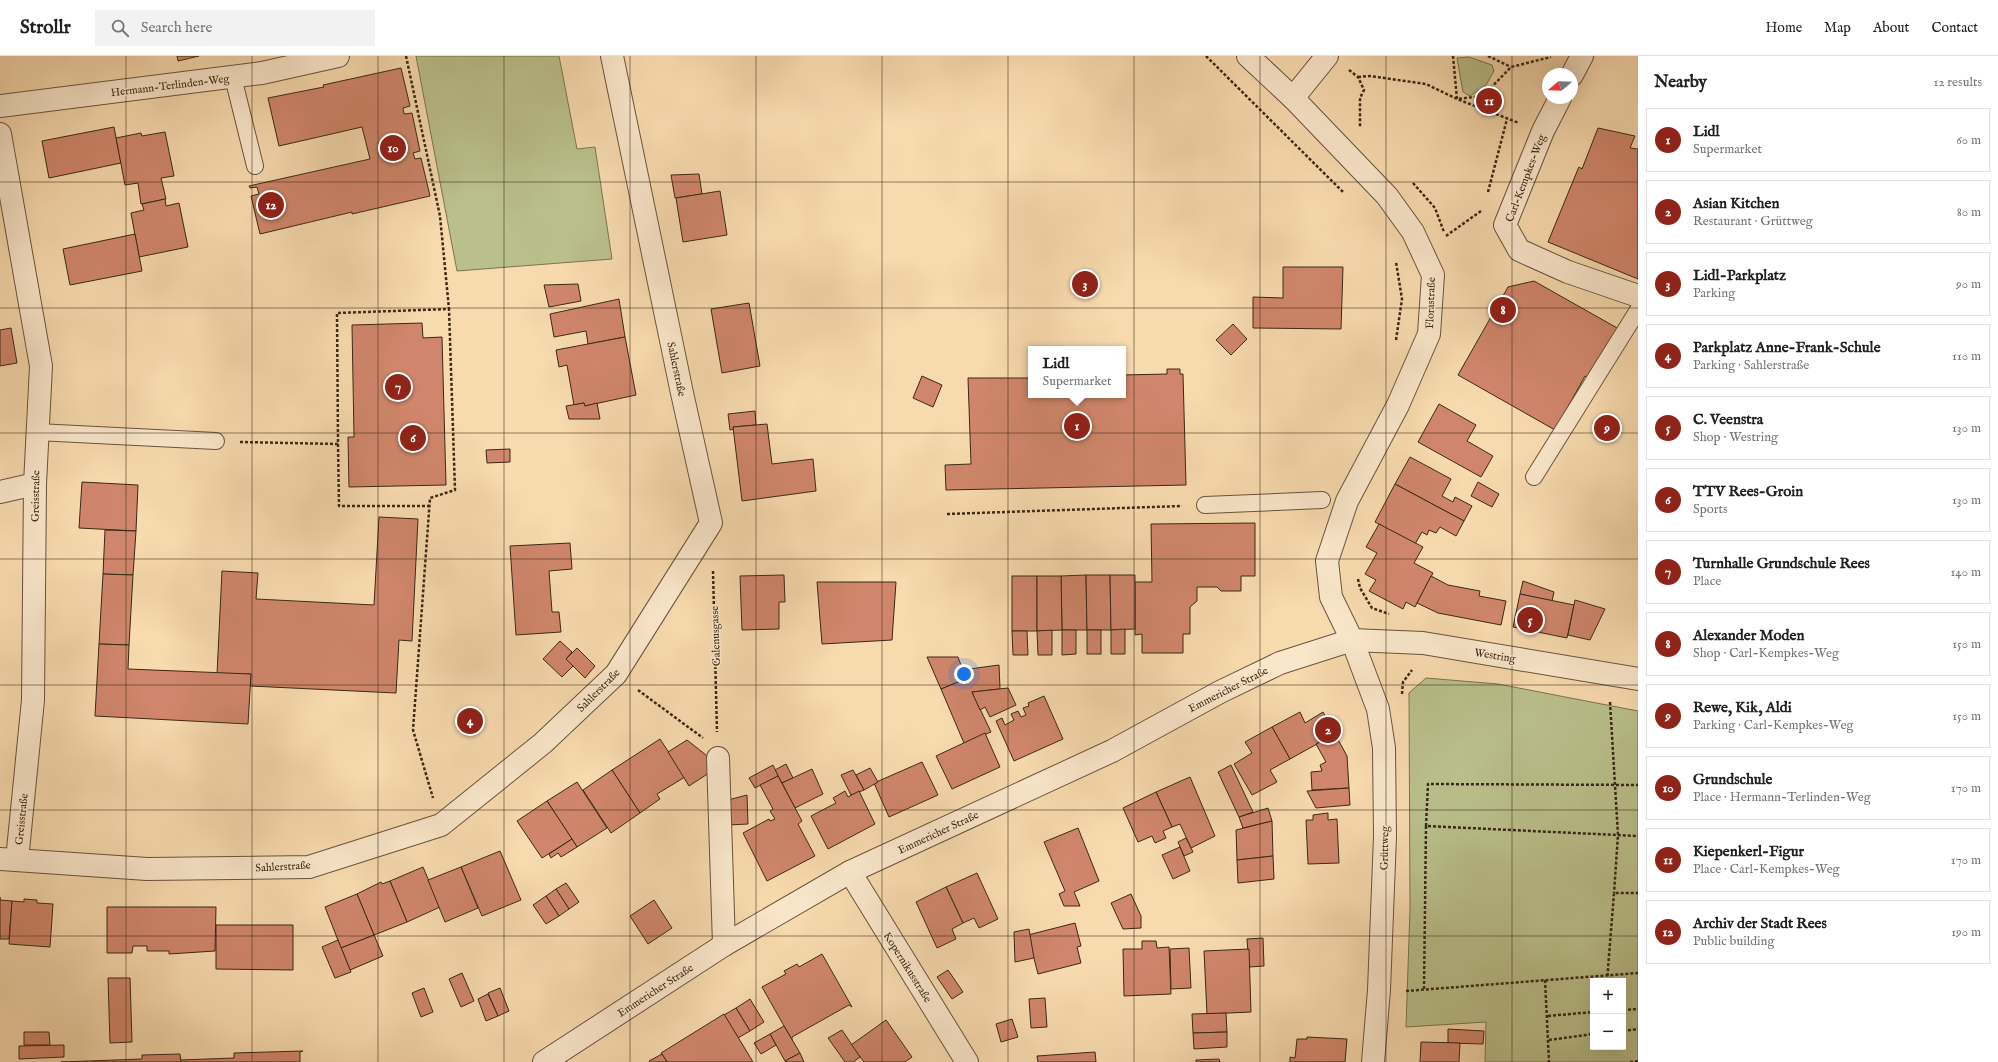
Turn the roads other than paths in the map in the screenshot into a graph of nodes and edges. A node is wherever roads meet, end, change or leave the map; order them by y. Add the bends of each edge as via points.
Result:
1 (338, 56) edge
2 (612, 56) edge
3 (1248, 56) edge
4 (1327, 56) edge
5 (233, 77) junction
6 (1293, 98) junction
7 (1557, 104) edge
8 (0, 106) edge
9 (0, 134) edge
10 (255, 166) dead end
11 (1638, 296) edge
12 (1638, 310) edge
13 (38, 432) junction
14 (216, 441) road end
15 (1534, 477) dead end
16 (35, 484) junction
17 (0, 492) edge
18 (1322, 500) dead end
19 (1205, 505) road end
20 (1352, 640) junction
21 (1638, 679) edge
22 (718, 758) dead end
23 (8, 859) edge
24 (850, 872) junction
25 (724, 945) junction
26 (544, 1062) edge
27 (967, 1062) edge
28 (1374, 1062) edge

1 - 5 street, Hermann-Terlinden-Weg
2 - 23 street, Sahlerstraße via 711,523 616,674 543,743 441,825 309,867 147,869
3 - 6 street, Florastraße
4 - 6 street
5 - 8 street, Hermann-Terlinden-Weg
5 - 10 lane
6 - 20 street, Florastraße via 1388,196 1413,232 1433,275 1429,334 1398,405 1347,501 1327,561 1331,597
7 - 11 street, Carl-Kempkes-Weg via 1543,131 1506,224 1519,250 1568,272
9 - 13 street, Greisstraße via 41,366
12 - 15 lane
13 - 14 lane
13 - 16 street, Greisstraße
16 - 17 street
16 - 23 street, Greisstraße via 33,700
18 - 19 lane
20 - 21 street, Westring via 1423,643
20 - 24 street, Emmericher Straße via 1280,663 1220,692 1112,751
20 - 28 street, Grüttweg via 1378,710 1384,748 1385,836
22 - 25 street
24 - 25 street, Emmericher Straße
24 - 27 street, Kopernikusstraße
25 - 26 street, Emmericher Straße

